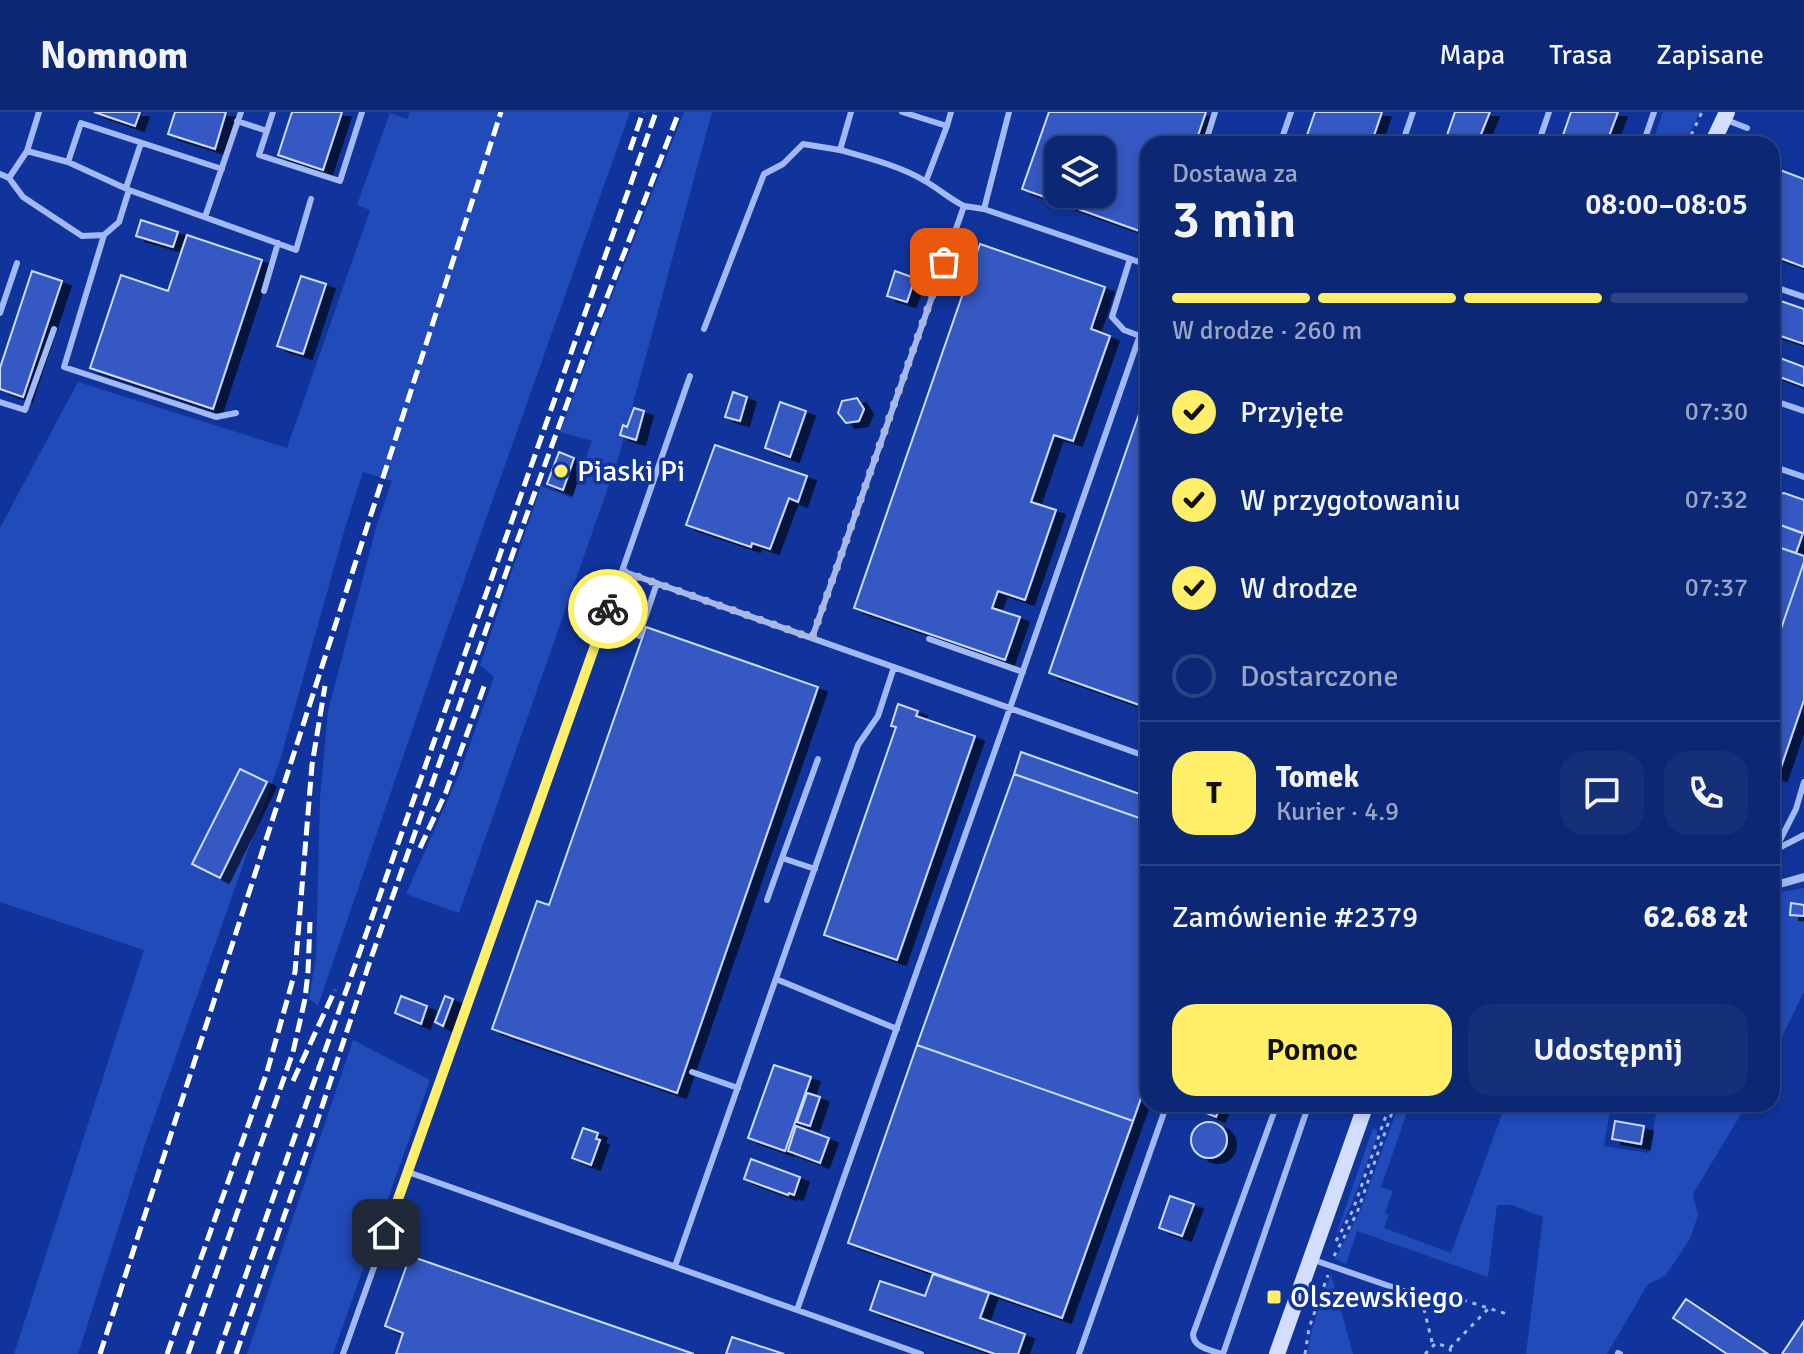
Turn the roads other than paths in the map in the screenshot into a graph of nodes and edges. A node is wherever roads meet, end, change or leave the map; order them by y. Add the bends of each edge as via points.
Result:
1 (39, 112) edge
2 (241, 112) edge
3 (273, 112) edge
4 (362, 112) edge
5 (851, 112) edge
6 (902, 112) edge
7 (951, 112) edge
8 (1009, 112) edge
9 (1215, 112) edge
10 (1291, 112) edge
11 (1413, 112) edge
12 (1549, 112) edge
13 (1654, 112) edge
14 (1726, 115) edge
15 (237, 121) junction
16 (947, 126) junction
17 (1747, 128) dead end
18 (267, 131) junction
19 (1208, 136) edge
20 (1283, 136) edge
21 (1405, 136) edge
22 (1541, 136) edge
23 (1646, 136) edge
24 (1716, 136) edge
25 (141, 143) junction
26 (840, 150) junction
27 (27, 151) junction
28 (68, 162) junction
29 (222, 169) junction
30 (0, 174) edge
31 (9, 178) junction
32 (926, 181) junction
33 (128, 189) junction
34 (311, 199) dead end
35 (964, 206) junction
36 (984, 209) junction
37 (205, 217) junction
38 (104, 235) junction
39 (278, 243) junction
40 (1130, 259) junction
41 (1140, 262) edge
42 (17, 263) dead end
43 (1780, 289) edge
44 (264, 291) dead end
45 (1804, 297) edge
46 (0, 313) edge
47 (54, 329) dead end
48 (704, 329) dead end
49 (1140, 336) joint
50 (690, 376) dead end
51 (0, 402) edge
52 (1780, 403) edge
53 (1804, 411) edge
54 (236, 413) dead end
55 (1780, 469) edge
56 (1804, 477) edge
57 (622, 571) junction
58 (657, 583) junction
59 (639, 636) dead end
60 (812, 638) junction
61 (929, 639) dead end
62 (894, 667) junction
63 (1023, 672) junction
64 (1010, 708) junction
65 (1140, 754) edge
66 (818, 759) dead end
67 (1804, 782) edge
68 (1804, 835) edge
69 (1780, 838) edge
70 (1780, 847) edge
71 (782, 858) junction
72 (815, 869) junction
73 (1804, 877) edge
74 (1780, 884) edge
75 (767, 900) dead end
76 (776, 979) junction
77 (897, 1029) junction
78 (692, 1072) dead end
79 (738, 1088) junction
80 (1164, 1112) edge
81 (1274, 1112) edge
82 (1306, 1112) edge
83 (1364, 1112) edge
84 (408, 1172) junction
85 (1323, 1263) junction
86 (675, 1266) junction
87 (1421, 1297) road end
88 (797, 1310) junction
89 (918, 1353) edge
90 (343, 1354) edge
91 (1079, 1354) edge
92 (1222, 1354) edge
93 (1277, 1354) edge

1 - 27 lane
2 - 15 lane
3 - 18 lane
4 - 18 lane via 340,181 259,155
5 - 26 lane
6 - 16 lane
7 - 16 lane
8 - 36 lane
9 - 19 lane
10 - 20 lane
11 - 21 lane
12 - 22 lane
13 - 23 lane
14 - 17 lane
14 - 24 street
15 - 18 lane
15 - 29 lane
16 - 32 lane
25 - 28 lane via 81,123
25 - 29 lane
25 - 33 lane
26 - 32 lane
26 - 48 lane via 803,144 764,174
27 - 28 lane
27 - 31 lane
28 - 33 lane
29 - 37 lane
30 - 31 lane
31 - 38 lane via 23,197 82,236
32 - 35 lane
33 - 37 lane
33 - 38 lane via 119,222
34 - 39 lane via 296,250
35 - 36 lane
35 - 60 lane
36 - 40 lane
37 - 39 lane
38 - 54 lane via 64,367 216,417
39 - 44 lane
40 - 41 lane
40 - 49 lane via 1112,317 1124,330
42 - 46 lane
43 - 45 lane
47 - 51 lane via 25,410
49 - 63 lane
50 - 57 lane
52 - 53 lane
55 - 56 lane
57 - 58 lane
57 - 84 lane
58 - 59 lane
58 - 60 lane
60 - 62 lane
61 - 63 lane
62 - 64 lane
62 - 72 lane via 878,716 858,745
63 - 64 lane
64 - 65 lane
64 - 77 lane
66 - 71 lane
67 - 69 lane
68 - 70 lane
71 - 72 lane
71 - 75 lane
72 - 76 lane
73 - 74 street
76 - 77 lane
76 - 79 lane
77 - 88 lane
78 - 79 lane
79 - 86 lane
80 - 91 lane
81 - 92 lane via 1193,1334 1196,1344
82 - 92 lane
83 - 85 street
84 - 86 lane
84 - 90 lane
85 - 87 lane
85 - 93 street
86 - 88 lane
88 - 89 lane

